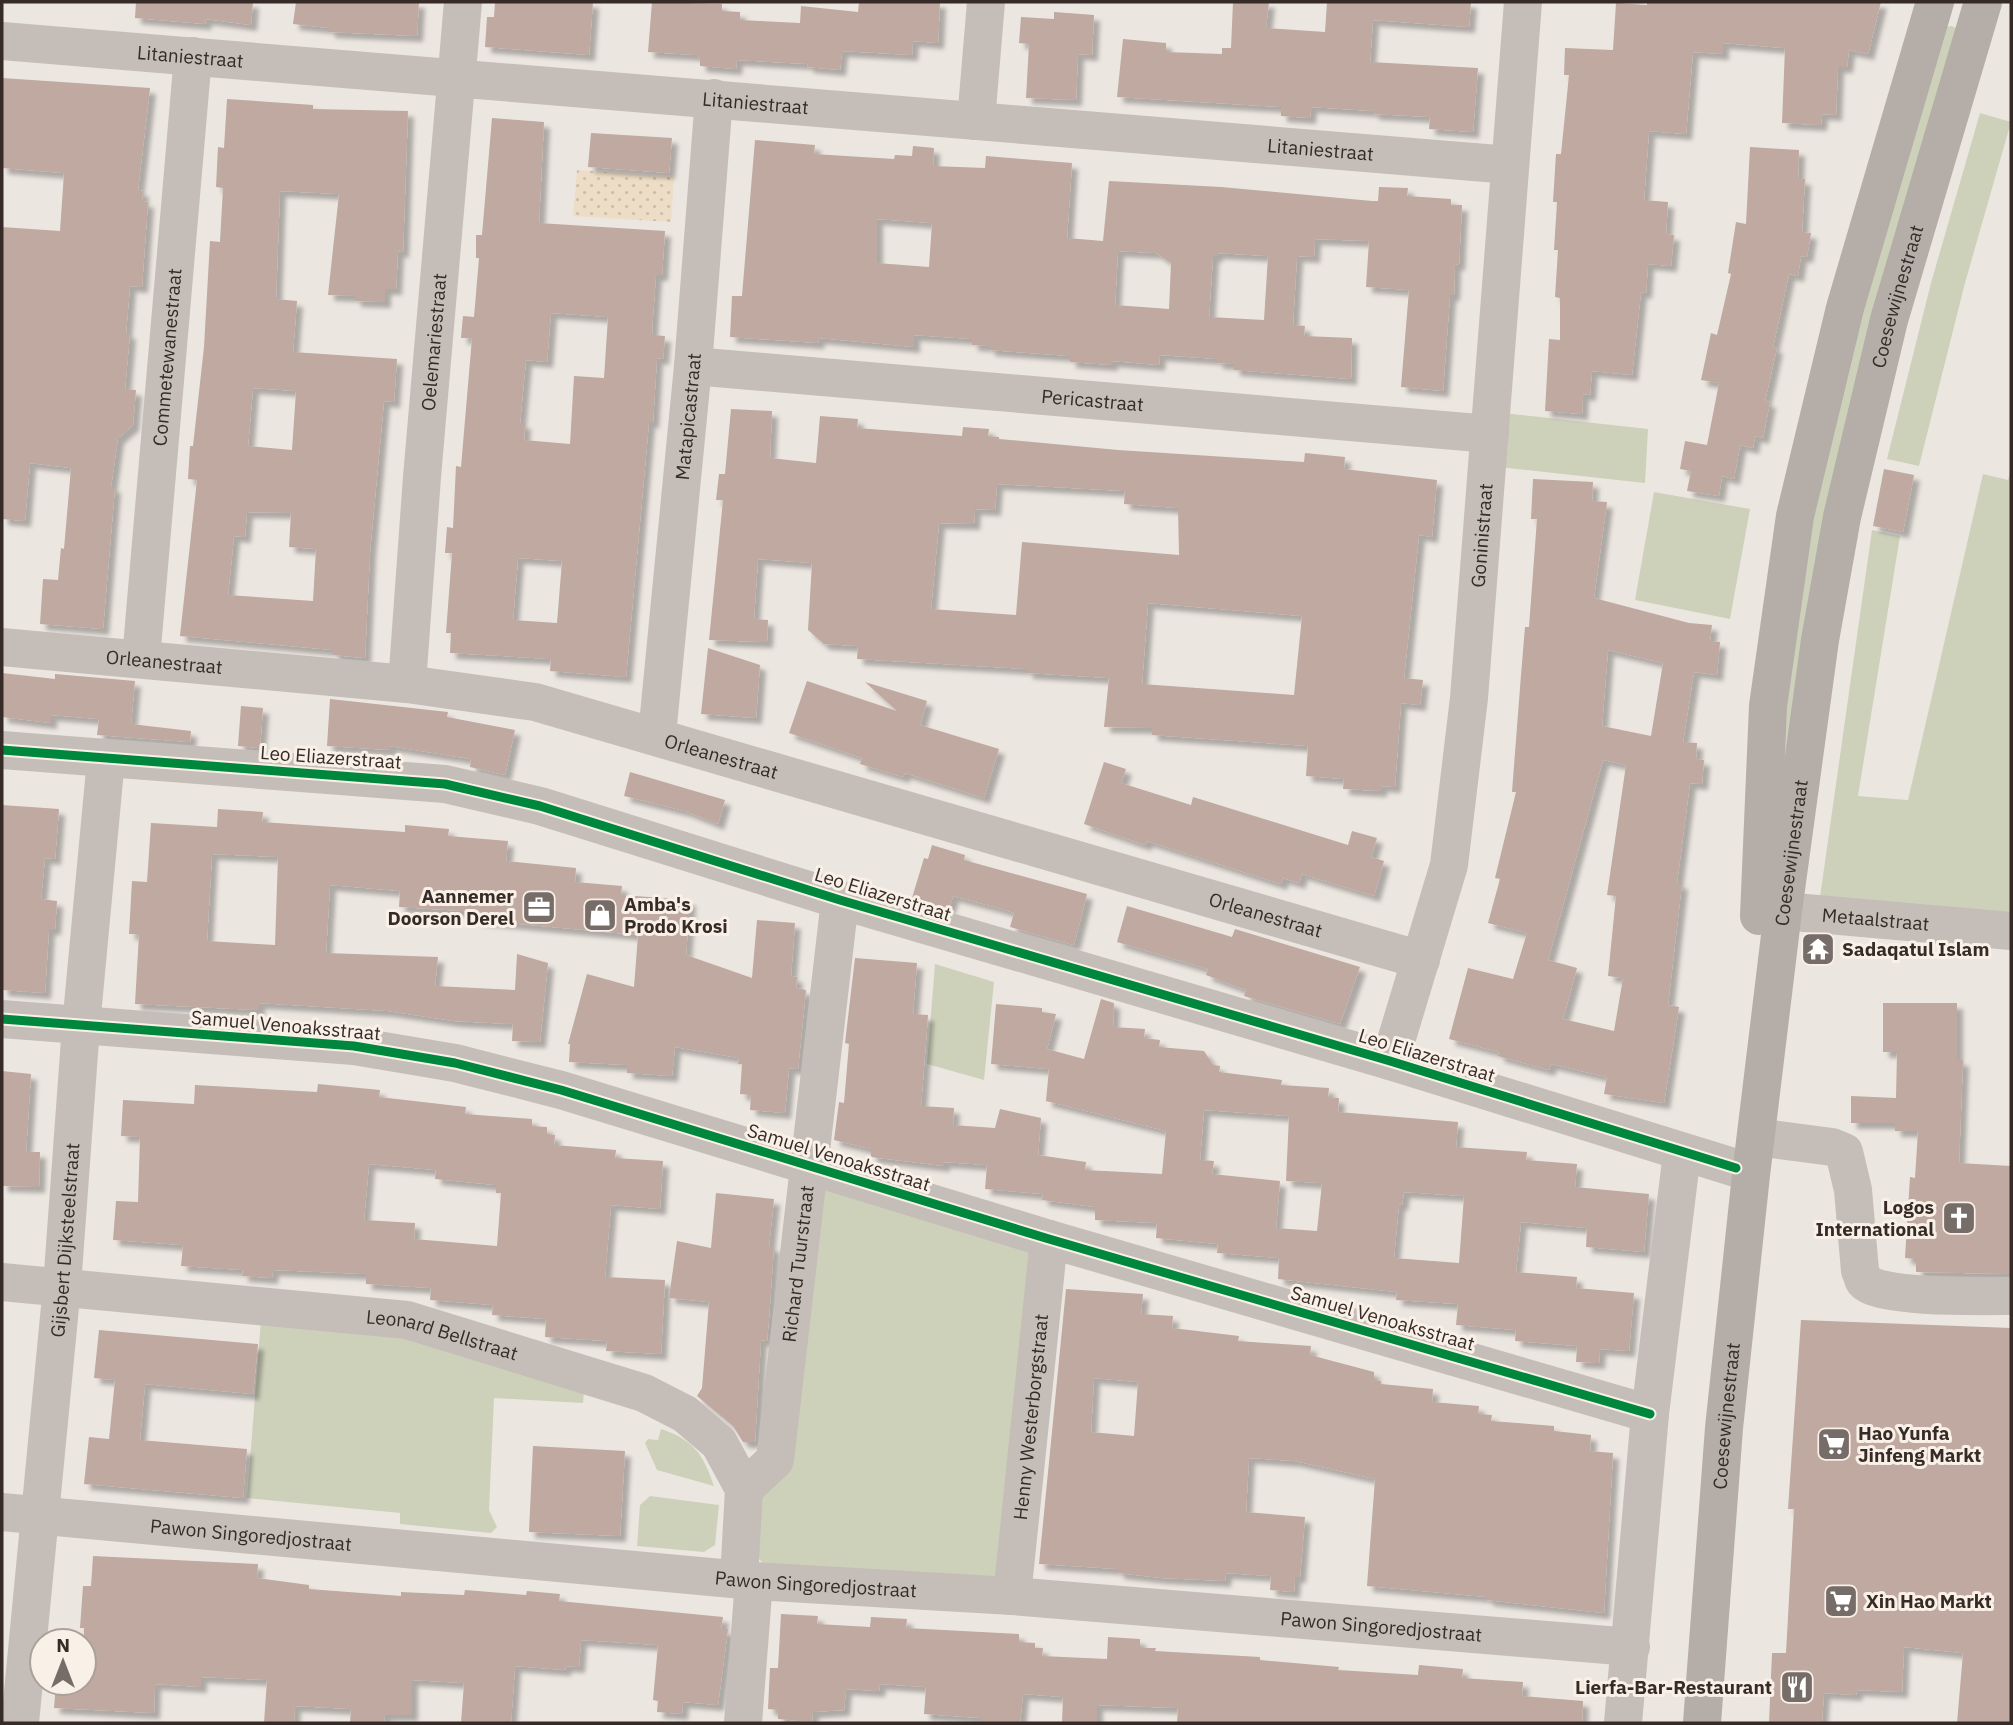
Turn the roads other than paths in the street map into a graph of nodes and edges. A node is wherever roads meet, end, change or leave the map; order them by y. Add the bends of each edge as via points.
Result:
1 (463, 2) edge
2 (986, 2) edge
3 (1523, 2) edge
4 (1935, 2) edge
5 (1983, 2) edge
6 (2, 41) edge
7 (193, 57) junction
8 (455, 77) junction
9 (714, 99) junction
10 (976, 121) junction
11 (1510, 165) junction
12 (693, 366) junction
13 (1490, 434) junction
14 (2, 647) edge
15 (141, 659) junction
16 (407, 684) junction
17 (657, 735) junction
18 (2, 750) edge
19 (106, 759) junction
20 (840, 900) junction
21 (1783, 911) junction
22 (2011, 932) edge
23 (1421, 960) junction
24 (2, 1019) edge
25 (81, 1026) junction
26 (1390, 1061) junction
27 (1746, 1152) junction
28 (1682, 1153) junction
29 (809, 1167) junction
30 (1049, 1239) junction
31 (2, 1282) edge
32 (62, 1286) junction
33 (2011, 1296) edge
34 (1650, 1414) junction
35 (744, 1489) junction
36 (20, 1513) edge
37 (747, 1580) junction
38 (1012, 1596) junction
39 (1631, 1647) junction
40 (20, 1723) edge
41 (743, 1723) edge
42 (1623, 1723) edge
43 (1683, 1723) edge
44 (1702, 1723) edge

1 - 8 street, Oelemariestraat
2 - 10 street
3 - 11 street, Goninistraat
4 - 27 main road, Coesewijnestraat via 1845,308 1795,516 1768,706
5 - 21 main road, Coesewijnestraat via 1889,320 1842,517
6 - 7 street, Litaniestraat
7 - 8 street, Litaniestraat
7 - 15 street, Commetewanestraat
8 - 9 street, Litaniestraat
8 - 16 street, Oelemariestraat
9 - 10 street, Litaniestraat
9 - 12 street, Matapicastraat
10 - 11 street, Litaniestraat
11 - 13 street, Goninistraat
12 - 13 street, Pericastraat
12 - 17 street, Matapicastraat
13 - 23 street, Goninistraat via 1469,698 1449,865
14 - 15 street, Orleanestraat
15 - 16 street, Orleanestraat
16 - 17 street, Orleanestraat via 535,702
17 - 23 street, Orleanestraat
18 - 19 street, Leo Eliazerstraat
19 - 20 street, Leo Eliazerstraat via 445,784 540,806
19 - 25 street, Gijsbert Dijksteelstraat
20 - 26 street, Leo Eliazerstraat
20 - 29 street, Richard Tuurstraat
21 - 22 street, Metaalstraat
21 - 27 main road, Coesewijnestraat
23 - 26 street, Goninistraat
24 - 25 street, Samuel Venoaksstraat
25 - 29 street, Samuel Venoaksstraat via 354,1046 455,1063 561,1090
25 - 32 street, Gijsbert Dijksteelstraat
26 - 28 street, Leo Eliazerstraat
27 - 28 street, Leo Eliazerstraat
27 - 33 street, Leo Eliazerstraat via 1832,1147 1844,1152 1853,1190 1860,1271 1864,1281 1877,1289 1953,1297
27 - 43 main road, Coesewijnestraat via 1705,1422
27 - 44 main road, Coesewijnestraat
28 - 34 street
29 - 30 street, Samuel Venoaksstraat
29 - 35 street, Richard Tuurstraat via 775,1460
30 - 34 street, Samuel Venoaksstraat
30 - 38 street, Henny Westerborgstraat
31 - 32 street, Leonard Bellstraat
32 - 35 street, Leonard Bellstraat via 407,1320 644,1392 685,1414 719,1443
32 - 36 street, Gijsbert Dijksteelstraat
34 - 39 street
35 - 37 street
36 - 37 street, Pawon Singoredjostraat
36 - 40 street, Gijsbert Dijksteelstraat
37 - 38 street, Pawon Singoredjostraat
37 - 41 street
38 - 39 street, Pawon Singoredjostraat
39 - 42 street

